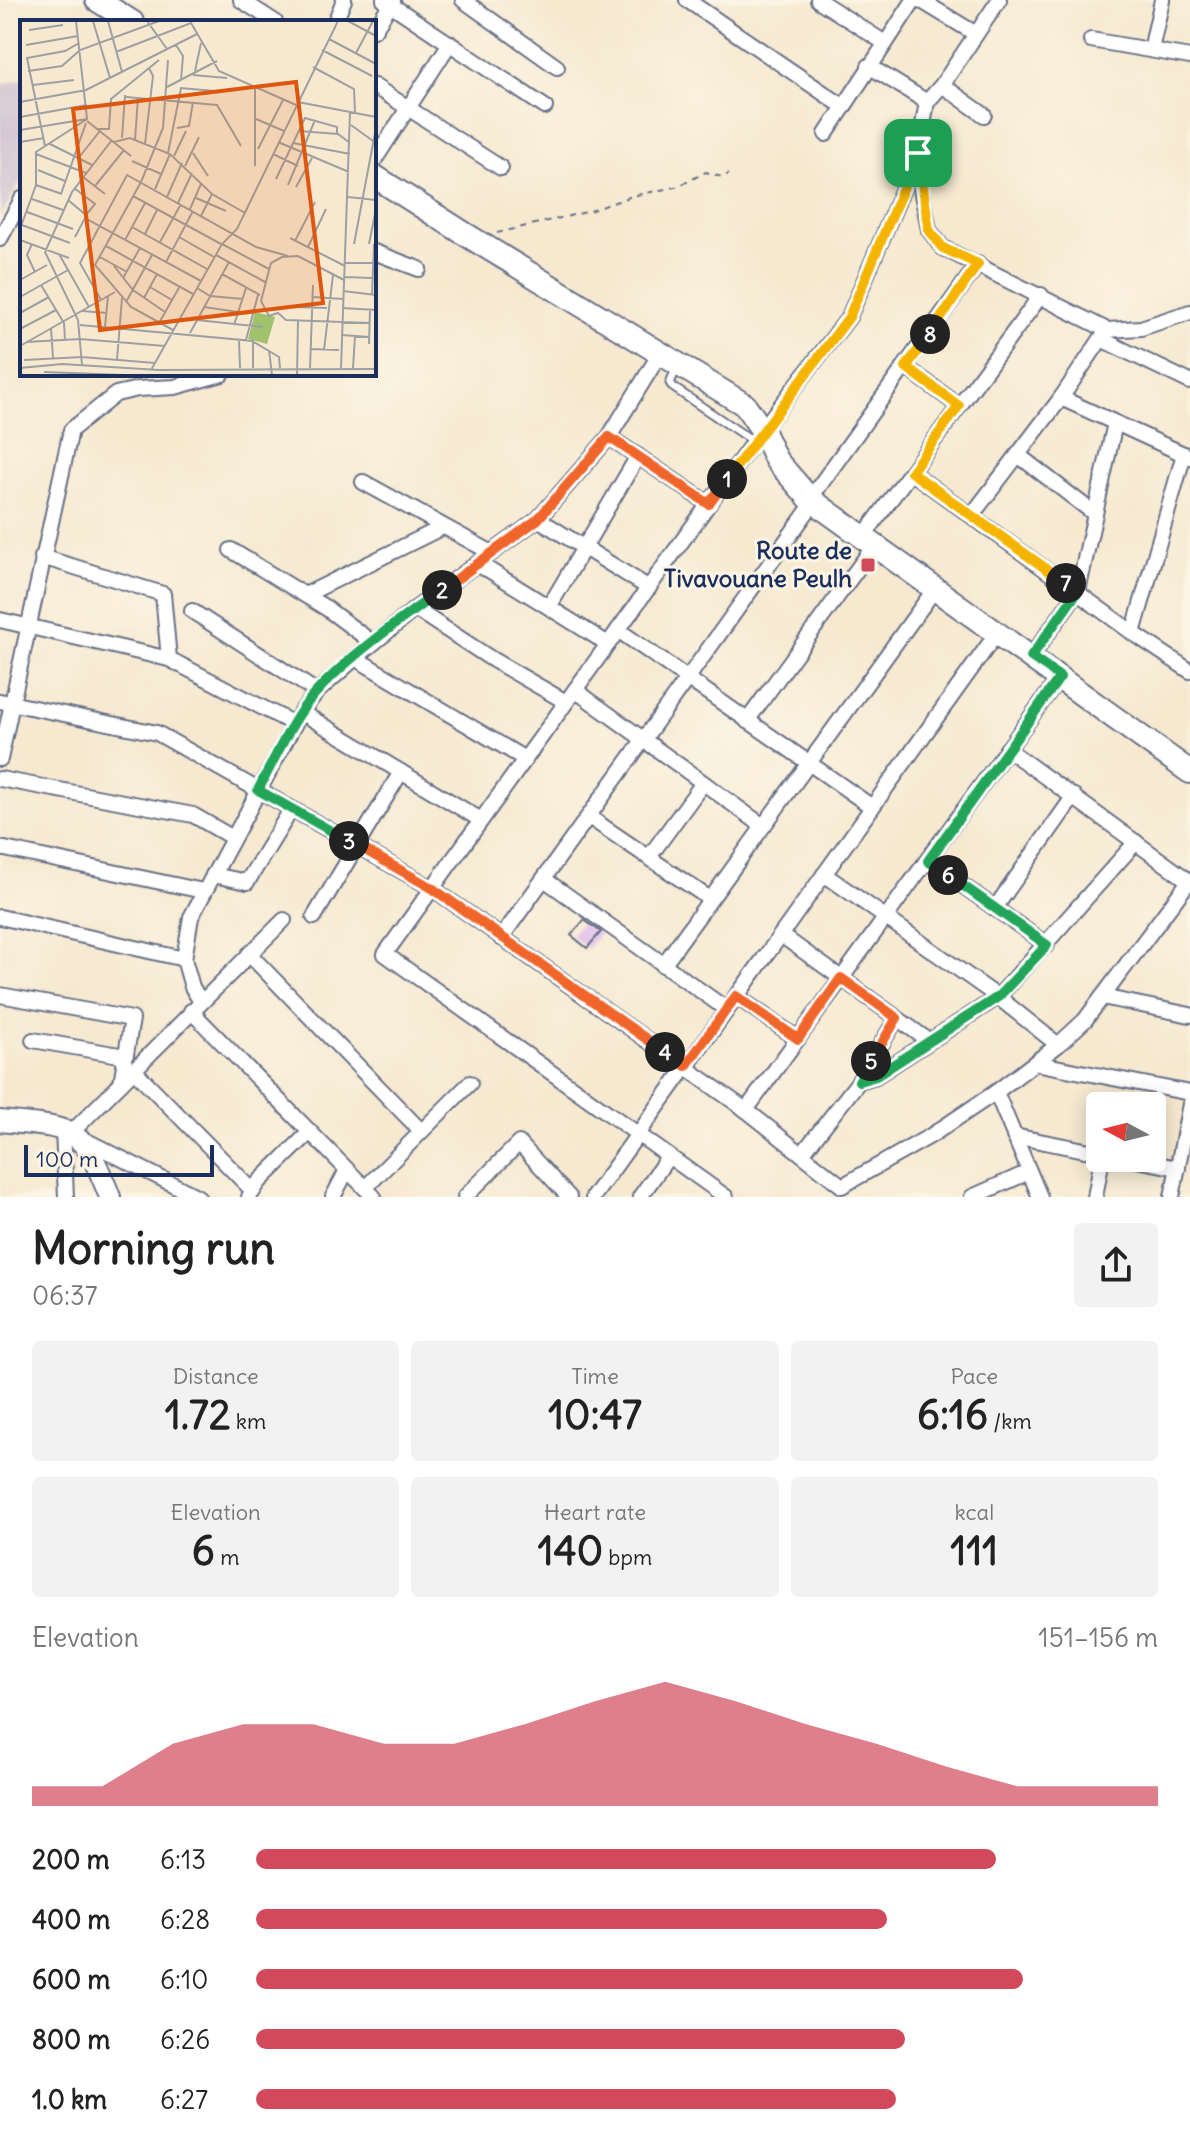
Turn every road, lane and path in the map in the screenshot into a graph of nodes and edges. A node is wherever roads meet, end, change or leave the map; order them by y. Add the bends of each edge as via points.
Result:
1 (241, 0) edge
2 (344, 0) edge
3 (687, 0) edge
4 (818, 0) edge
5 (914, 0) edge
6 (920, 0) edge
7 (999, 0) edge
8 (1162, 0) edge
9 (389, 1) edge
10 (473, 3) edge
11 (268, 12) edge
12 (336, 20) edge
13 (376, 26) edge
14 (976, 34) junction
15 (1091, 40) dead end
16 (450, 43) junction
17 (885, 43) junction
18 (1151, 50) junction
19 (1190, 57) edge
20 (869, 66) junction
21 (557, 67) dead end
22 (942, 85) junction
23 (376, 87) edge
24 (927, 102) junction
25 (545, 107) dead end
26 (844, 107) junction
27 (408, 108) junction
28 (984, 115) dead end
29 (826, 134) dead end
30 (918, 153) junction
31 (501, 168) dead end
32 (376, 173) edge
33 (729, 174) dead end
34 (376, 176) edge
35 (11, 220) edge
36 (465, 234) junction
37 (0, 239) edge
38 (376, 253) edge
39 (978, 264) junction
40 (419, 269) dead end
41 (1041, 295) junction
42 (1190, 312) edge
43 (1104, 334) junction
44 (670, 358) junction
45 (906, 367) junction
46 (215, 376) edge
47 (1190, 382) edge
48 (1061, 398) junction
49 (959, 406) junction
50 (1115, 423) junction
51 (758, 436) junction
52 (609, 437) junction
53 (1018, 455) junction
54 (638, 456) junction
55 (1187, 456) edge
56 (911, 472) junction
57 (363, 482) dead end
58 (812, 500) junction
59 (709, 504) junction
60 (1095, 514) junction
61 (972, 515) junction
62 (538, 519) junction
63 (443, 527) junction
64 (869, 542) junction
65 (584, 548) junction
66 (231, 550) dead end
67 (492, 553) junction
68 (42, 557) junction
69 (476, 565) junction
70 (649, 588) junction
71 (934, 590) junction
72 (1078, 591) junction
73 (305, 595) junction
74 (549, 607) junction
75 (415, 609) junction
76 (192, 611) dead end
77 (0, 620) edge
78 (28, 626) junction
79 (618, 630) junction
80 (997, 633) junction
81 (1133, 633) junction
82 (373, 643) junction
83 (608, 644) junction
84 (1031, 657) junction
85 (355, 658) junction
86 (169, 659) junction
87 (1190, 671) edge
88 (1060, 677) junction
89 (687, 678) junction
90 (317, 692) junction
91 (571, 696) junction
92 (6, 703) edge
93 (297, 718) junction
94 (747, 721) junction
95 (643, 739) junction
96 (1007, 749) junction
97 (0, 759) edge
98 (525, 759) junction
99 (809, 763) junction
100 (401, 772) junction
101 (1190, 772) edge
102 (0, 779) edge
103 (703, 783) junction
104 (258, 790) junction
105 (1074, 796) junction
106 (872, 807) junction
107 (291, 810) junction
108 (589, 817) junction
109 (481, 820) junction
110 (763, 826) junction
111 (233, 838) junction
112 (1136, 842) junction
113 (356, 844) junction
114 (0, 848) edge
115 (649, 857) junction
116 (928, 861) junction
117 (824, 874) junction
118 (213, 875) junction
119 (544, 879) junction
120 (1190, 880) edge
121 (432, 888) junction
122 (203, 891) junction
123 (710, 899) junction
124 (995, 908) junction
125 (0, 917) edge
126 (314, 917) dead end
127 (886, 917) junction
128 (284, 920) dead end
129 (781, 935) junction
130 (501, 938) junction
131 (1047, 945) junction
132 (249, 954) junction
133 (184, 959) junction
134 (663, 965) junction
135 (841, 978) junction
136 (0, 995) edge
137 (736, 996) junction
138 (998, 997) junction
139 (1102, 997) junction
140 (196, 1006) junction
141 (726, 1009) junction
142 (1190, 1015) edge
143 (897, 1018) junction
144 (798, 1039) junction
145 (33, 1040) dead end
146 (929, 1041) junction
147 (1058, 1045) junction
148 (125, 1056) junction
149 (1035, 1063) junction
150 (686, 1066) junction
151 (134, 1070) junction
152 (859, 1081) junction
153 (470, 1083) dead end
154 (120, 1085) junction
155 (996, 1092) junction
156 (1190, 1093) edge
157 (1190, 1104) edge
158 (746, 1110) junction
159 (0, 1121) edge
160 (421, 1131) junction
161 (310, 1132) junction
162 (70, 1133) junction
163 (637, 1135) junction
164 (1014, 1136) junction
165 (1086, 1152) edge
166 (802, 1154) junction
167 (668, 1157) junction
168 (1166, 1166) edge
169 (1178, 1168) junction
170 (347, 1170) junction
171 (1029, 1172) junction
172 (1099, 1172) edge
173 (369, 1192) edge
174 (251, 1194) edge
175 (66, 1197) edge
176 (110, 1197) edge
177 (198, 1197) edge
178 (333, 1197) edge
179 (465, 1197) edge
180 (569, 1197) edge
181 (593, 1197) edge
182 (640, 1197) edge
183 (726, 1197) edge
184 (972, 1197) edge
185 (1040, 1197) edge
186 (1095, 1197) edge
187 (1172, 1197) edge

1 - 11 street
2 - 12 street
3 - 26 street
4 - 17 street
5 - 17 street
6 - 14 street
7 - 14 street
8 - 18 street
9 - 13 street
9 - 16 street
10 - 21 street
14 - 22 street
15 - 18 street
16 - 25 street
16 - 27 street
17 - 20 street
18 - 19 street
20 - 24 street
20 - 26 street
22 - 24 street
22 - 28 street
23 - 27 street
24 - 30 street
26 - 29 street
27 - 31 street
27 - 32 street
30 - 39 street via 929,230 943,248
30 - 51 street via 849,317
33 - 36 path via 706,172 679,186 507,232
34 - 36 main road
35 - 37 street
36 - 44 main road
38 - 40 street
39 - 41 street
39 - 45 street
41 - 43 street
41 - 49 street
42 - 43 street
43 - 47 street
43 - 48 street
44 - 51 main road via 745,405
44 - 52 street
45 - 49 street
45 - 58 street
46 - 68 street via 116,394 71,430
48 - 50 street
48 - 53 street
49 - 56 street
50 - 55 street
50 - 60 street
51 - 58 main road
51 - 59 street
52 - 54 street
52 - 62 street
53 - 60 street
53 - 61 street
54 - 59 street
54 - 65 street
55 - 81 street
56 - 61 street
56 - 64 street
57 - 63 street
58 - 64 main road
58 - 89 street
59 - 70 street
60 - 72 street
61 - 72 street
62 - 65 street
62 - 67 street
63 - 67 street
63 - 73 street
64 - 71 main road
64 - 94 street
65 - 70 street
65 - 74 street
66 - 73 street
67 - 69 street
68 - 78 street
68 - 86 street via 163,594
69 - 74 street
69 - 75 street
70 - 79 street
71 - 80 main road
71 - 99 street
72 - 81 street
72 - 84 street
73 - 82 street
74 - 83 street
75 - 82 street
75 - 91 street via 493,660
76 - 90 street
77 - 78 street
78 - 86 street
78 - 92 street
79 - 83 street
79 - 89 street
80 - 84 main road
80 - 106 street
81 - 87 street
82 - 85 street
83 - 91 street
84 - 88 main road
85 - 90 street
85 - 98 street
86 - 93 street
88 - 96 street
88 - 101 main road
89 - 94 street
89 - 95 street
90 - 93 street
91 - 95 street
91 - 98 street
92 - 97 street
92 - 104 street via 157,733
93 - 100 street
93 - 104 street
94 - 99 street
95 - 103 street
95 - 108 street
96 - 105 street
96 - 116 street
98 - 109 street
99 - 106 street
99 - 110 street
100 - 109 street
100 - 113 street
102 - 111 street via 193,815
103 - 110 street
103 - 115 street
104 - 107 street
104 - 111 street
105 - 112 street
105 - 124 street
106 - 117 street
107 - 113 street
107 - 118 street via 247,882
108 - 115 street
108 - 119 street
109 - 121 street
110 - 123 street
111 - 118 street
112 - 120 street
112 - 131 street
113 - 121 street
113 - 126 street
114 - 122 street
115 - 123 street
116 - 124 street
116 - 127 street
117 - 127 street
117 - 129 street
118 - 122 street
119 - 130 street
119 - 134 street
120 - 139 street
121 - 130 street
121 - 163 street via 385,954
122 - 133 street via 191,917
123 - 134 street
124 - 131 street
125 - 133 street
127 - 135 street
127 - 138 street
128 - 132 street
129 - 135 street
129 - 137 street
130 - 150 street
131 - 138 street
132 - 140 street
132 - 160 street
133 - 140 street
134 - 141 street
135 - 143 street
135 - 144 street
136 - 148 street via 132,1019
137 - 141 street
137 - 144 street
138 - 146 street
138 - 147 street
139 - 142 street
139 - 147 street
140 - 151 street
140 - 161 street
141 - 150 street
143 - 146 street
143 - 152 street
144 - 158 street
145 - 148 street
146 - 152 street via 876,1076
147 - 149 street
148 - 154 street
149 - 155 street
149 - 156 street
150 - 158 street
150 - 163 street
151 - 154 street
151 - 174 street
152 - 166 street
153 - 160 street
154 - 162 street
155 - 164 street
155 - 166 street via 842,1186
157 - 169 street
158 - 166 street
159 - 162 street via 49,1125
160 - 173 street
161 - 170 street
161 - 174 street
162 - 175 street
162 - 176 street via 95,1157
162 - 177 street
163 - 167 street
163 - 181 street
164 - 165 street
164 - 171 street
167 - 182 street
167 - 183 street
168 - 169 street
169 - 187 street
170 - 173 street
170 - 178 street
171 - 184 street
171 - 185 street
172 - 186 street
179 - 180 street via 519,1143

